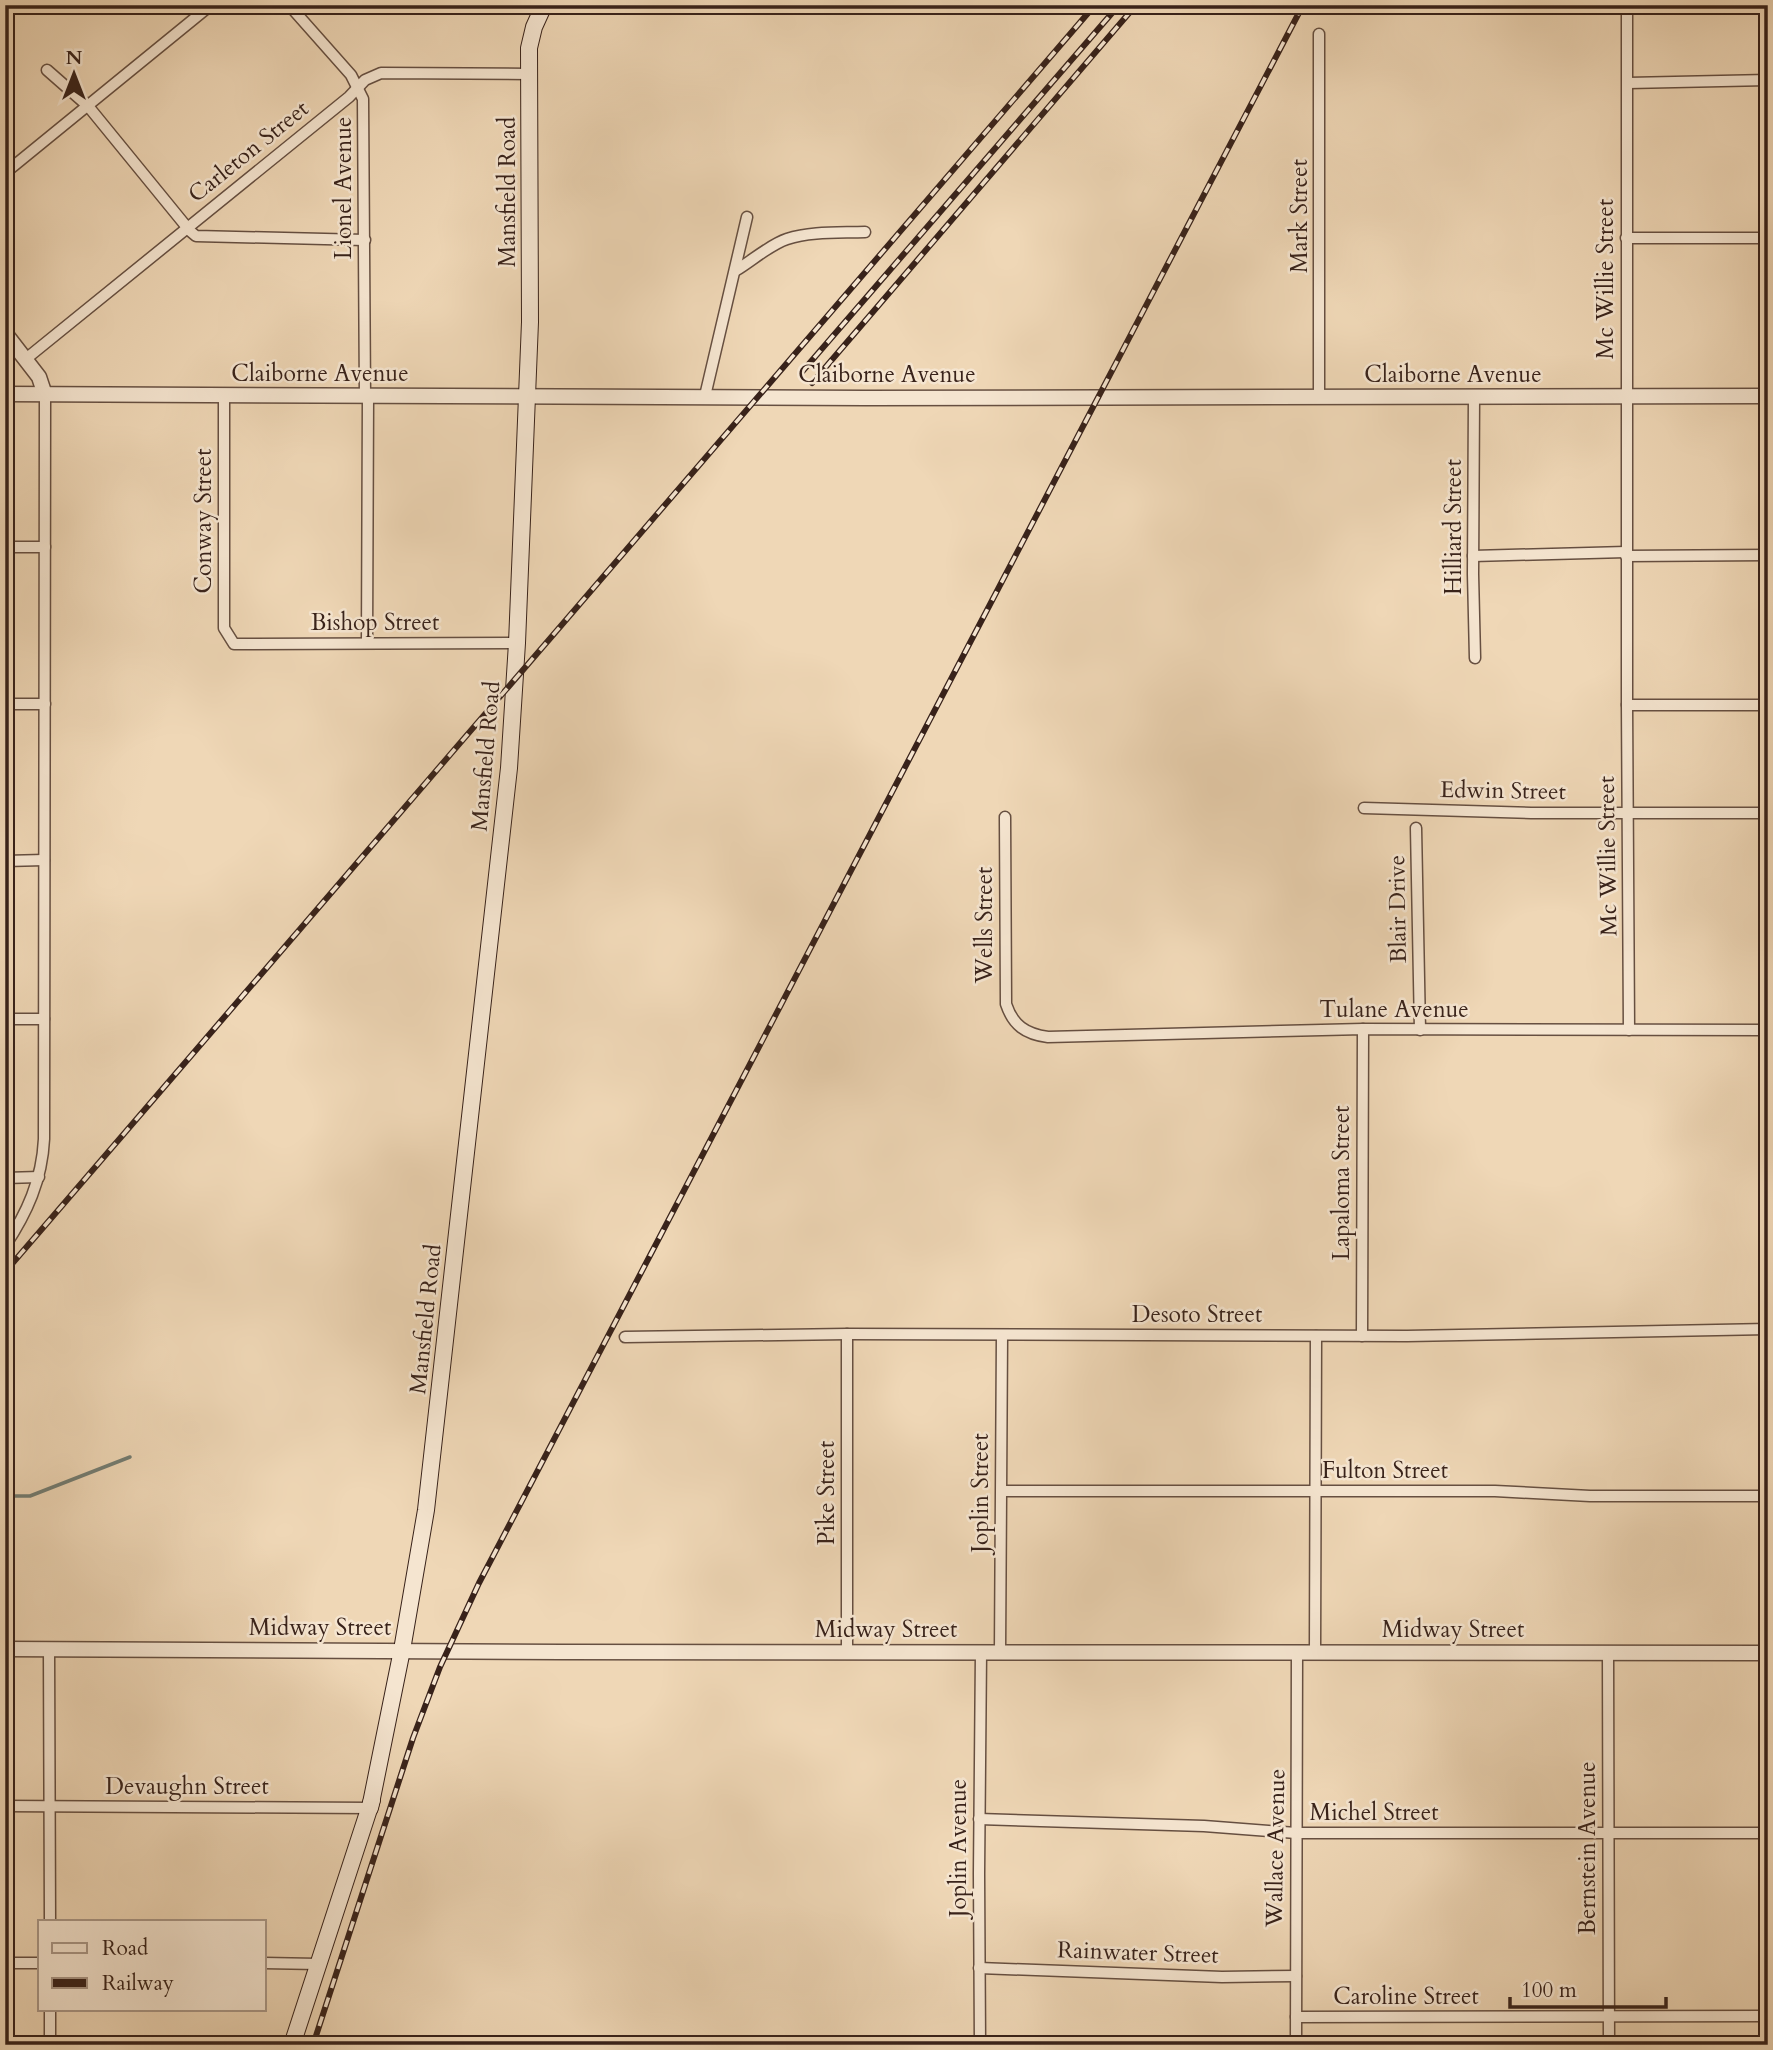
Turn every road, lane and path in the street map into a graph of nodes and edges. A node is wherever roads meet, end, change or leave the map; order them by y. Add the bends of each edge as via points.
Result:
1 (211, 5) edge
2 (289, 5) edge
3 (544, 5) edge
4 (1627, 5) edge
5 (1319, 34) dead end
6 (47, 70) dead end
7 (529, 74) junction
8 (1768, 80) edge
9 (1628, 83) junction
10 (359, 87) junction
11 (88, 106) junction
12 (5, 173) edge
13 (747, 217) dead end
14 (187, 228) junction
15 (865, 232) dead end
16 (1626, 238) junction
17 (1768, 238) edge
18 (365, 240) junction
19 (735, 271) junction
20 (5, 333) edge
21 (27, 358) junction
22 (5, 394) edge
23 (45, 395) junction
24 (224, 396) junction
25 (528, 396) junction
26 (705, 396) junction
27 (1768, 396) edge
28 (366, 397) junction
29 (1319, 397) junction
30 (1474, 397) junction
31 (1626, 397) junction
32 (5, 547) edge
33 (45, 547) junction
34 (1626, 554) junction
35 (1768, 555) edge
36 (1473, 556) junction
37 (367, 643) junction
38 (517, 643) junction
39 (234, 644) joint
40 (1475, 658) dead end
41 (5, 704) edge
42 (45, 704) junction
43 (1627, 705) junction
44 (1768, 705) edge
45 (1364, 808) dead end
46 (1627, 813) junction
47 (1768, 813) edge
48 (1005, 817) dead end
49 (1416, 828) dead end
50 (44, 860) junction
51 (5, 861) edge
52 (5, 1019) edge
53 (44, 1019) junction
54 (1021, 1029) joint
55 (1363, 1030) junction
56 (1420, 1030) junction
57 (1629, 1030) junction
58 (1768, 1030) edge
59 (39, 1177) junction
60 (5, 1178) edge
61 (5, 1246) edge
62 (1768, 1329) edge
63 (846, 1334) junction
64 (1002, 1335) junction
65 (1315, 1336) junction
66 (1362, 1336) junction
67 (625, 1337) dead end
68 (1317, 1491) junction
69 (1002, 1492) junction
70 (1768, 1496) edge
71 (5, 1649) edge
72 (49, 1649) junction
73 (407, 1651) junction
74 (847, 1652) junction
75 (981, 1652) junction
76 (1000, 1652) junction
77 (1297, 1652) junction
78 (1315, 1652) junction
79 (1608, 1652) junction
80 (1768, 1653) edge
81 (5, 1806) edge
82 (50, 1807) junction
83 (370, 1808) junction
84 (979, 1819) junction
85 (1296, 1833) junction
86 (1768, 1833) edge
87 (1607, 1834) junction
88 (50, 1920) edge
89 (5, 1963) edge
90 (38, 1964) edge
91 (266, 1964) edge
92 (318, 1964) junction
93 (979, 1968) junction
94 (1296, 1976) junction
95 (50, 2011) edge
96 (1610, 2016) junction
97 (1768, 2016) edge
98 (1296, 2017) junction
99 (50, 2045) edge
100 (292, 2045) edge
101 (747, 2045) edge
102 (950, 2045) edge
103 (980, 2045) edge
104 (1296, 2045) edge
105 (1609, 2045) edge

1 - 11 street
2 - 10 street, Lionel Avenue
3 - 7 main road, Mansfield Road via 531,37
4 - 9 street, Mc Willie Street
5 - 29 street, Mark Street
6 - 11 street
7 - 10 street, Carleton Street via 393,72 370,77
7 - 25 main road, Mansfield Road
8 - 9 street
9 - 16 street, Mc Willie Street
10 - 14 street, Carleton Street
10 - 18 street, Lionel Avenue via 364,111
11 - 12 street
11 - 14 street
13 - 19 street
14 - 18 street via 204,238
14 - 21 street, Carleton Street
15 - 19 street via 788,239
16 - 17 street
16 - 31 street, Mc Willie Street
18 - 28 street, Lionel Avenue
19 - 26 street
20 - 21 street
21 - 23 street
22 - 23 street, Claiborne Avenue
23 - 24 street, Claiborne Avenue
23 - 33 street
24 - 28 street, Claiborne Avenue
24 - 39 street, Conway Street via 224,628
25 - 26 street, Claiborne Avenue
25 - 28 street, Claiborne Avenue
25 - 38 main road, Mansfield Road
26 - 29 street, Claiborne Avenue
27 - 31 street, Claiborne Avenue
28 - 37 street, Lionel Avenue
29 - 30 street, Claiborne Avenue
30 - 31 street, Claiborne Avenue
30 - 36 street, Hilliard Street
31 - 34 street, Mc Willie Street
32 - 33 street
33 - 42 street
34 - 35 street
34 - 36 street
34 - 43 street, Mc Willie Street
36 - 40 street, Hilliard Street
37 - 38 street, Bishop Street
37 - 39 street, Bishop Street
38 - 73 main road, Mansfield Road via 509,768 426,1530
41 - 42 street
42 - 50 street
43 - 44 street
43 - 46 street, Mc Willie Street
45 - 46 street, Edwin Street
46 - 47 street, Edwin Street
46 - 57 street, Mc Willie Street
48 - 54 street, Wells Street via 1005,993 1010,1014
49 - 56 street, Blair Drive
50 - 51 street
50 - 53 street
52 - 53 street
53 - 59 street via 44,1139
54 - 55 street, Tulane Avenue via 1048,1037
55 - 56 street, Tulane Avenue
55 - 66 street, Lapaloma Street
56 - 57 street, Tulane Avenue
57 - 58 street, Tulane Avenue
59 - 60 street
59 - 61 street via 23,1219
62 - 66 street, Desoto Street
63 - 64 street, Desoto Street
63 - 67 street, Desoto Street
63 - 74 street, Pike Street
64 - 65 street, Desoto Street
64 - 69 street, Joplin Street
65 - 66 street, Desoto Street
65 - 68 street
68 - 69 street, Fulton Street
68 - 70 street, Fulton Street
68 - 78 street
69 - 76 street, Joplin Street
71 - 72 street, Midway Street
72 - 73 street, Midway Street
72 - 82 street
73 - 74 street, Midway Street
73 - 83 main road, Mansfield Road via 393,1737
74 - 75 street, Midway Street
75 - 76 street, Midway Street
75 - 84 street, Joplin Avenue
76 - 77 street, Midway Street
77 - 78 street, Midway Street
77 - 85 street, Wallace Avenue
78 - 79 street, Midway Street
79 - 80 street, Midway Street
79 - 87 street, Bernstein Avenue
81 - 82 street, Devaughn Street
82 - 83 street, Devaughn Street
82 - 88 street
83 - 92 main road, Mansfield Road
84 - 85 street, Michel Street
84 - 93 street, Joplin Avenue
85 - 87 street, Michel Street
85 - 94 street, Wallace Avenue
86 - 87 street, Michel Street
87 - 96 street, Bernstein Avenue
89 - 90 street
91 - 92 street
92 - 100 main road, Mansfield Road
93 - 94 street, Rainwater Street
93 - 103 street, Joplin Avenue
94 - 98 street, Wallace Avenue
95 - 99 street
96 - 97 street, Caroline Street
96 - 98 street, Caroline Street
96 - 105 street, Bernstein Avenue
98 - 104 street, Wallace Avenue
101 - 102 street

